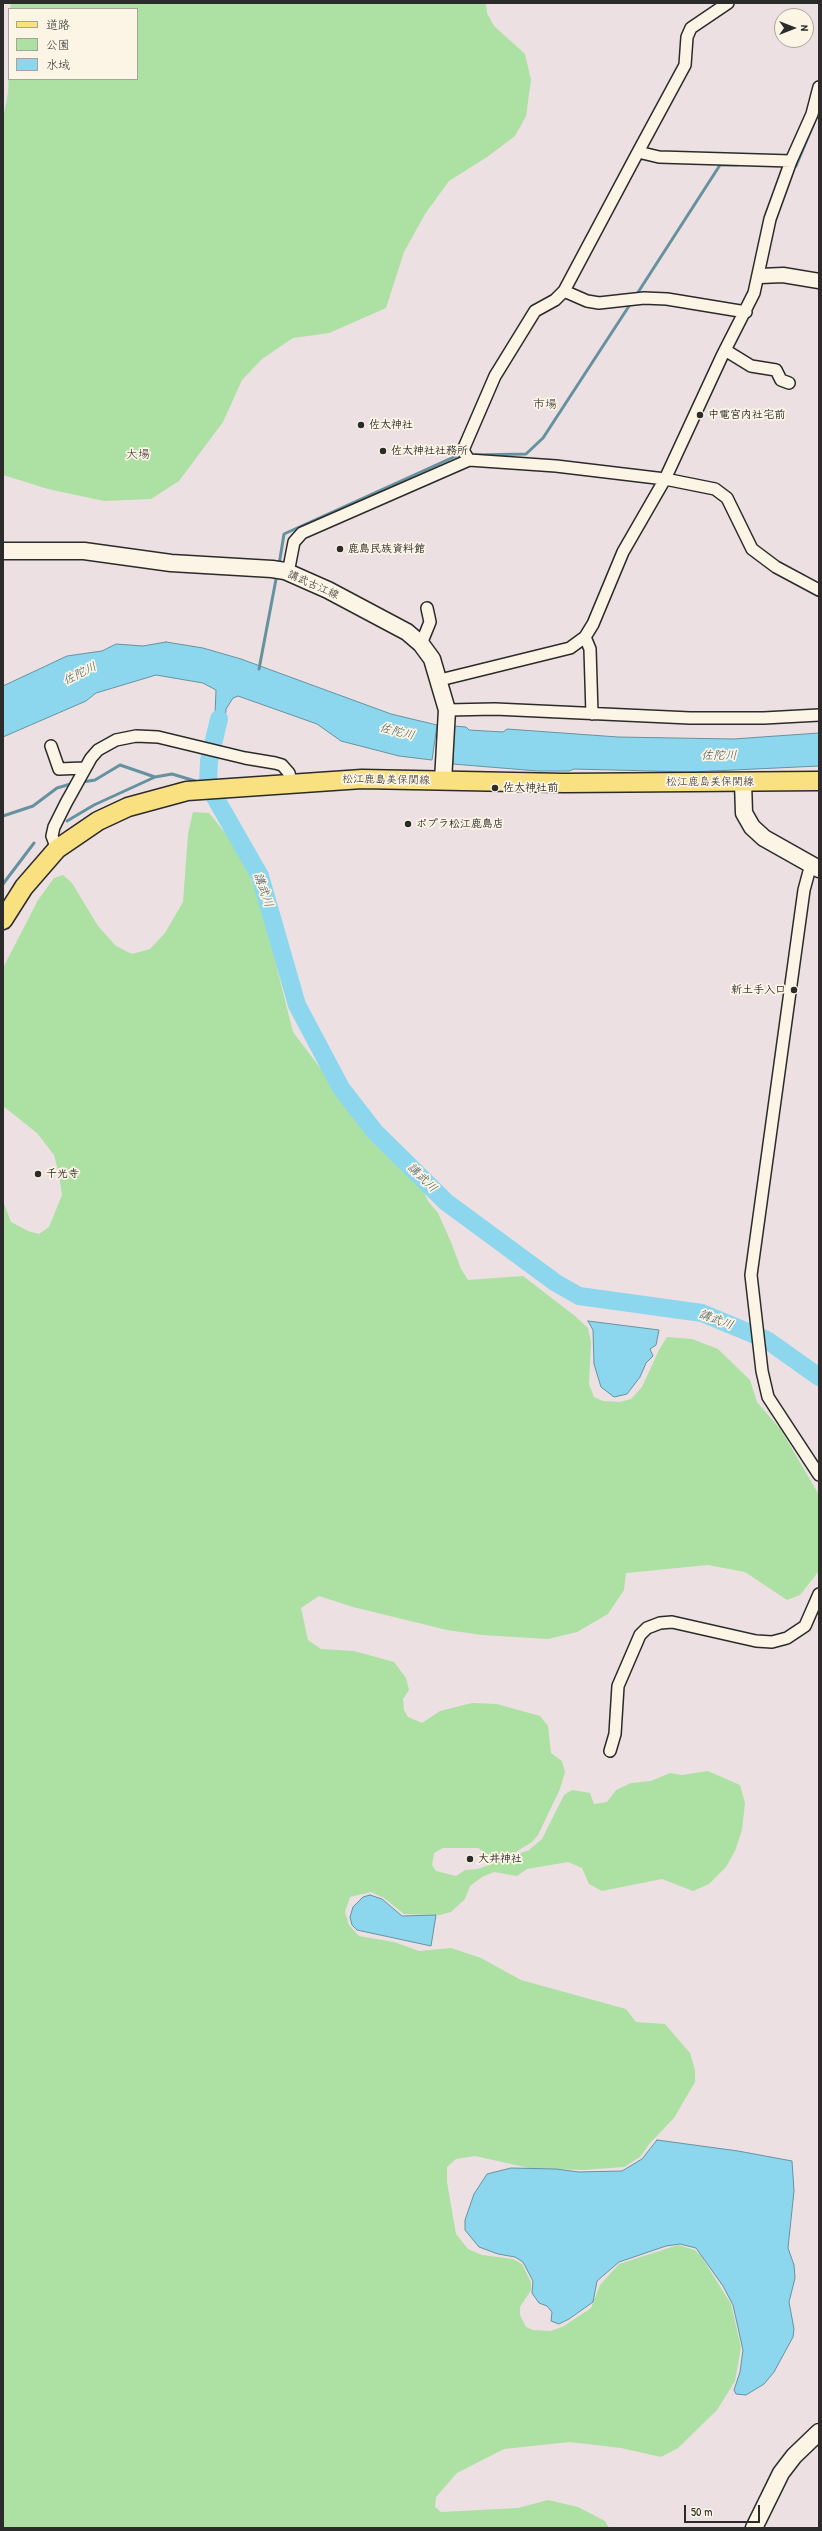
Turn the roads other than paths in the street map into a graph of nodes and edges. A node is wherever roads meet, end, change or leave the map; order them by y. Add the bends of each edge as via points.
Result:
1 (728, 3) edge
2 (819, 87) edge
3 (638, 152) junction
4 (791, 161) junction
5 (760, 276) junction
6 (819, 281) edge
7 (564, 291) junction
8 (746, 312) junction
9 (725, 350) junction
10 (789, 383) dead end
11 (467, 457) junction
12 (665, 479) junction
13 (3, 551) edge
14 (282, 571) junction
15 (819, 590) edge
16 (427, 608) dead end
17 (585, 636) junction
18 (421, 644) junction
19 (440, 680) junction
20 (592, 714) junction
21 (819, 714) edge
22 (448, 716) junction
23 (50, 746) dead end
24 (84, 768) junction
25 (443, 774) junction
26 (819, 781) edge
27 (292, 782) junction
28 (743, 782) junction
29 (57, 849) junction
30 (815, 867) edge
31 (3, 920) edge
32 (819, 1475) edge
33 (819, 1594) edge
34 (610, 1751) dead end
35 (819, 2432) edge
36 (754, 2528) edge

1 - 3 street via 691,28 687,37 685,65
2 - 4 street via 812,114
3 - 4 street via 659,156
3 - 7 street
4 - 5 street via 770,219
5 - 6 street via 783,275
5 - 8 street
7 - 8 street via 599,303 632,299 668,299
7 - 11 street via 555,300 535,311 514,343 477,415 463,450
8 - 9 street
9 - 10 street via 751,366 776,370 781,380
9 - 12 street
11 - 12 street
11 - 14 street via 302,533 294,542
12 - 15 street via 693,483 722,493 727,498 752,549 776,567
12 - 17 street via 623,552 609,590
13 - 14 main road, 講武古江線 via 84,551 171,563
14 - 18 main road, 講武古江線 via 328,590 407,632
16 - 18 street via 430,622
17 - 19 street via 570,648
17 - 20 street via 590,649
18 - 19 main road, 講武古江線 via 432,659
19 - 22 main road, 講武古江線
20 - 21 street via 764,718
20 - 22 street via 495,709
22 - 25 main road, 講武古江線
23 - 24 street via 59,769
24 - 27 street via 98,750 116,740 126,737 158,737 282,765
24 - 29 street via 54,827 52,836
25 - 27 main road, 松江鹿島美保関線
25 - 28 main road, 松江鹿島美保関線
26 - 28 main road, 松江鹿島美保関線
27 - 29 main road, 松江鹿島美保関線 via 187,791 128,807 98,821
28 - 30 main road via 744,813 752,827 764,838
29 - 31 main road, 松江鹿島美保関線 via 24,887
30 - 32 street via 804,890 751,1260 764,1385 768,1397
33 - 34 street via 805,1626 787,1638 772,1642 756,1641 672,1622 648,1628 640,1635 618,1686 615,1734
35 - 36 main road via 794,2456 781,2473

